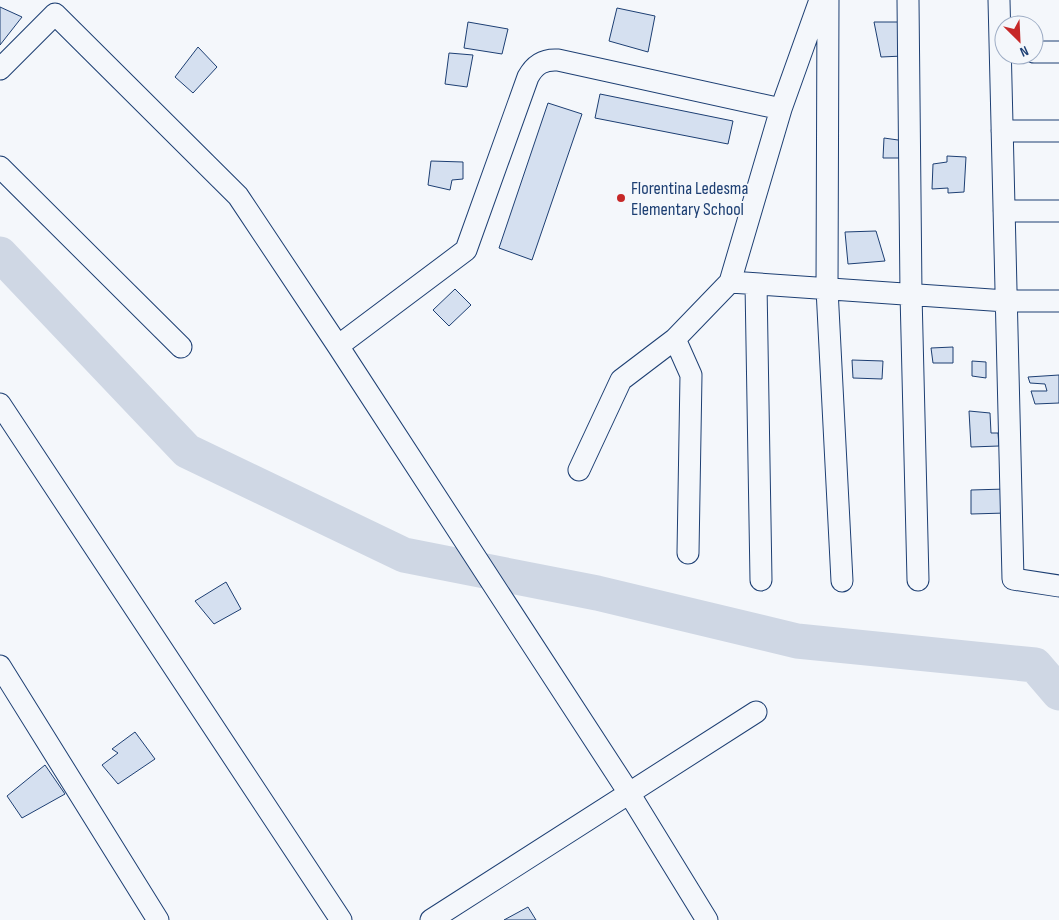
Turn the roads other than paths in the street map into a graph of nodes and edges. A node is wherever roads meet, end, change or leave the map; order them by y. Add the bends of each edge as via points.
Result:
1 (820, 0) edge
2 (828, 0) edge
3 (908, 0) edge
4 (999, 0) edge
5 (1000, 15) edge
6 (1044, 52) edge
7 (1059, 52) edge
8 (1002, 65) edge
9 (0, 69) edge
10 (781, 109) junction
11 (1002, 131) junction
12 (1059, 131) edge
13 (0, 168) edge
14 (1004, 211) junction
15 (1059, 211) edge
16 (730, 282) junction
17 (756, 284) junction
18 (827, 289) junction
19 (911, 294) junction
20 (1006, 301) junction
21 (1059, 301) edge
22 (675, 339) junction
23 (338, 346) junction
24 (181, 347) dead end
25 (0, 404) edge
26 (579, 470) dead end
27 (688, 552) dead end
28 (760, 580) dead end
29 (918, 580) dead end
30 (842, 581) dead end
31 (1059, 586) edge
32 (0, 666) edge
33 (756, 712) dead end
34 (630, 793) junction
35 (158, 920) edge
36 (342, 920) edge
37 (431, 920) edge
38 (707, 920) edge

1 - 10 street
2 - 18 street
3 - 19 street
4 - 5 street
6 - 7 street
8 - 11 street
9 - 23 street via 55,14 238,196
10 - 16 street
10 - 23 street via 558,60 544,61 528,77 466,250
11 - 12 street
11 - 14 street
13 - 24 street
14 - 15 street
14 - 20 street
16 - 17 street
16 - 22 street
17 - 18 street
17 - 28 street
18 - 19 street
18 - 30 street
19 - 20 street
19 - 29 street
20 - 21 street
20 - 31 street via 1012,579
22 - 26 street via 621,380
22 - 27 street via 691,375
23 - 34 street
25 - 36 street
32 - 35 street
33 - 34 street
34 - 37 street
34 - 38 street

